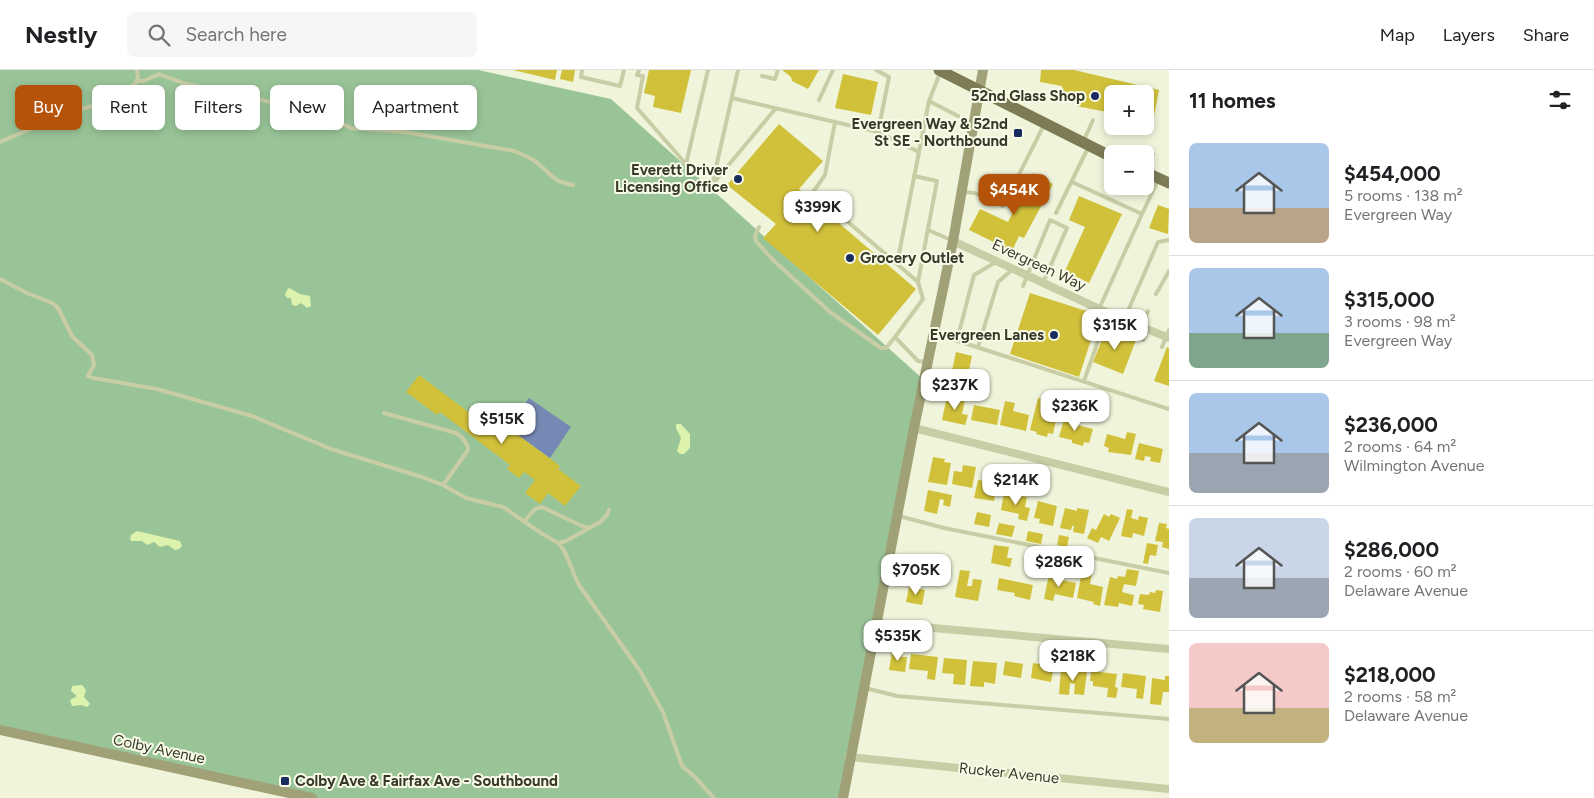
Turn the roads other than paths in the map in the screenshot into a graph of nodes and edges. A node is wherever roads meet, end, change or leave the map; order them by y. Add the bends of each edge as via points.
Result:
1 (137, 70) edge
2 (582, 70) edge
3 (624, 70) edge
4 (638, 70) edge
5 (708, 70) edge
6 (738, 70) edge
7 (778, 70) edge
8 (833, 70) edge
9 (876, 70) edge
10 (983, 70) edge
11 (940, 71) edge
12 (762, 76) dead end
13 (137, 81) junction
14 (979, 91) junction
15 (732, 98) junction
16 (819, 100) dead end
17 (929, 101) junction
18 (776, 108) junction
19 (958, 116) dead end
20 (1093, 120) dead end
21 (835, 122) junction
22 (1045, 124) junction
23 (878, 132) junction
24 (0, 142) edge
25 (1086, 144) junction
26 (919, 152) junction
27 (1104, 153) edge
28 (914, 176) junction
29 (1164, 181) edge
30 (1072, 182) junction
31 (573, 185) dead end
32 (962, 191) junction
33 (1056, 213) dead end
34 (1142, 214) junction
35 (759, 226) dead end
36 (928, 230) junction
37 (1169, 240) edge
38 (953, 241) junction
39 (997, 261) junction
40 (897, 264) junction
41 (1013, 269) junction
42 (1169, 271) edge
43 (1026, 275) junction
44 (0, 279) edge
45 (918, 282) junction
46 (1043, 283) junction
47 (1023, 286) dead end
48 (1156, 294) dead end
49 (1099, 309) junction
50 (1148, 311) dead end
51 (1108, 313) junction
52 (1124, 320) junction
53 (1144, 328) junction
54 (933, 333) junction
55 (1168, 335) edge
56 (895, 337) junction
57 (957, 340) junction
58 (1143, 340) dead end
59 (978, 347) junction
60 (1162, 347) dead end
61 (927, 362) junction
62 (1084, 382) junction
63 (1169, 409) edge
64 (384, 413) dead end
65 (914, 428) junction
66 (443, 485) junction
67 (1169, 492) edge
68 (609, 510) dead end
69 (897, 515) junction
70 (524, 522) junction
71 (589, 528) junction
72 (558, 543) junction
73 (1169, 573) edge
74 (876, 623) junction
75 (1169, 649) edge
76 (863, 687) junction
77 (1169, 719) edge
78 (0, 730) edge
79 (850, 757) junction
80 (1169, 788) edge
81 (282, 795) edge
82 (312, 798) edge
83 (714, 798) edge
84 (843, 798) edge

1 - 13 lane
2 - 3 lane via 581,77 620,86
4 - 5 lane via 638,75 643,76 637,108 686,164
6 - 15 lane
7 - 12 lane via 775,79
8 - 16 lane
9 - 23 lane via 889,77
10 - 14 street
11 - 14 main road
11 - 17 lane
13 - 24 lane via 107,102 71,112
13 - 31 lane via 159,74 183,83 320,113 350,128 404,132 508,150 538,163 556,180
14 - 22 main road
14 - 32 street
15 - 18 lane
15 - 18 lane via 712,185
17 - 19 lane
17 - 26 lane
18 - 21 lane
20 - 25 lane
21 - 23 lane
21 - 40 lane via 825,175 813,192
22 - 25 main road
22 - 32 lane via 1003,206
23 - 26 lane
25 - 27 main road
25 - 30 lane
26 - 28 lane
28 - 36 lane via 937,180
28 - 40 lane
29 - 34 lane
30 - 33 lane
30 - 34 lane
32 - 38 street
34 - 49 lane
35 - 56 lane via 756,241 830,312 882,348 886,348
36 - 38 lane
36 - 45 lane
37 - 52 lane via 1158,242
38 - 39 street, Evergreen Way
38 - 54 street
39 - 41 street, Evergreen Way
39 - 57 lane via 974,275
40 - 45 lane
41 - 43 street, Evergreen Way
41 - 59 lane via 998,282
42 - 48 lane
43 - 46 street, Evergreen Way
43 - 46 lane via 1050,220 1067,228
43 - 47 lane
44 - 66 lane via 58,308 72,336 92,355 94,365 88,376 157,389 252,416 331,449
45 - 56 lane via 922,299
46 - 49 street, Evergreen Way
49 - 51 street, Evergreen Way
50 - 53 lane
51 - 52 street, Evergreen Way
51 - 62 lane
52 - 53 street, Evergreen Way
53 - 55 street, Evergreen Way
53 - 58 lane
54 - 57 lane
54 - 61 street
55 - 60 lane
56 - 61 lane via 918,361
57 - 59 lane
59 - 62 lane
61 - 65 street
62 - 63 lane
64 - 66 lane via 462,437 468,450
65 - 67 street
65 - 69 street
66 - 70 lane via 466,498 508,509
68 - 71 lane via 600,522
69 - 73 lane via 944,528
69 - 74 street
70 - 71 lane via 535,509 542,507
70 - 72 lane
71 - 72 lane
72 - 83 lane via 579,585 640,671 663,712 682,766
74 - 75 street
74 - 76 street
76 - 77 lane via 897,696
76 - 79 street
78 - 81 street, Colby Avenue
79 - 80 street, Rucker Avenue
79 - 84 street
81 - 82 street, Colby Avenue

